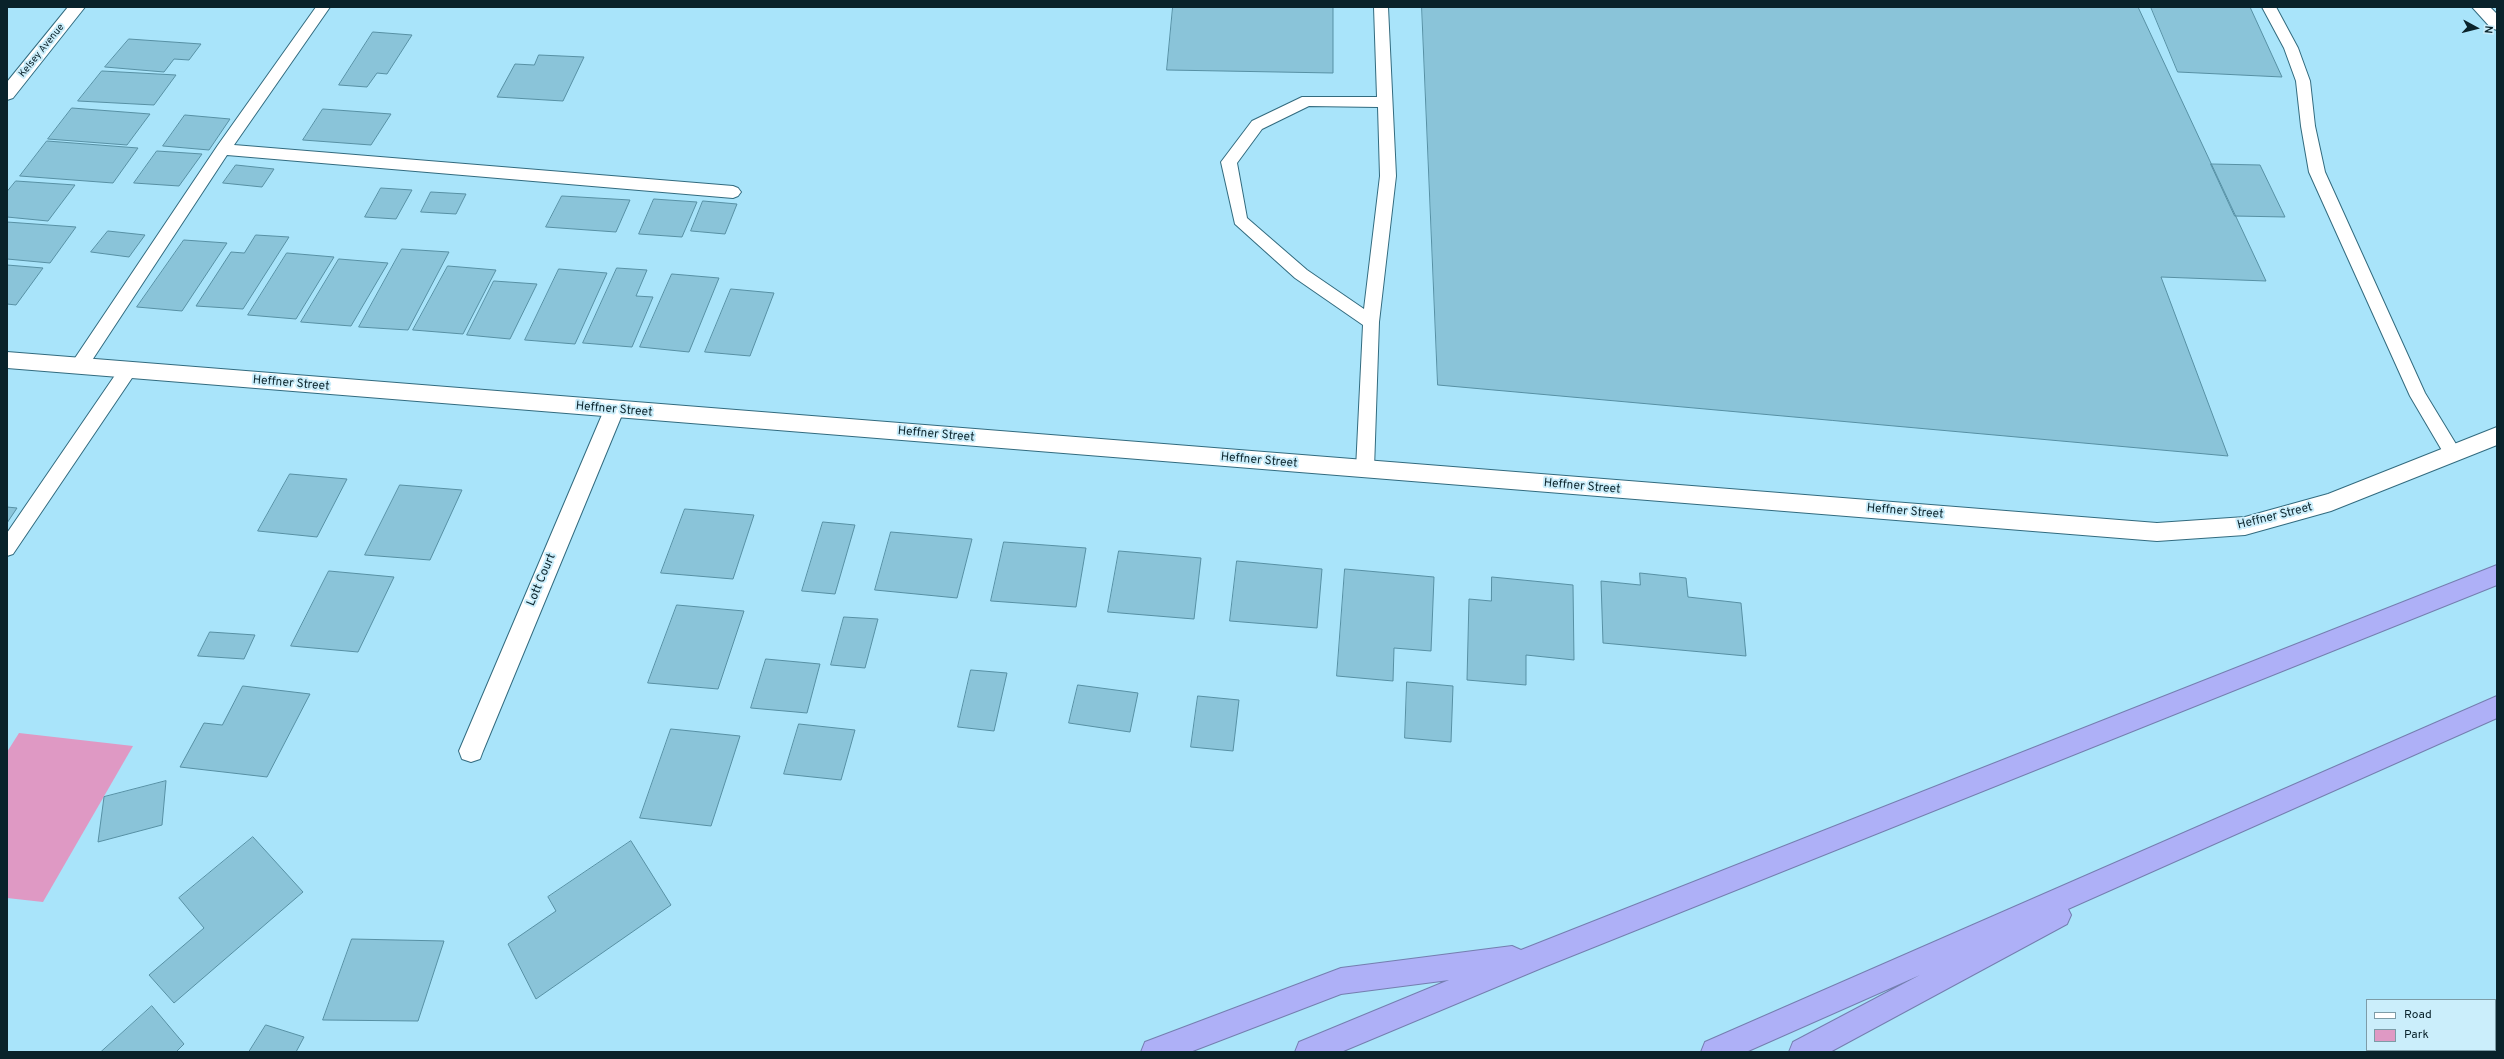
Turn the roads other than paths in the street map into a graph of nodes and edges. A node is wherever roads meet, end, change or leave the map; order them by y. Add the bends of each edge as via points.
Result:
1 (77, 7) edge
2 (323, 7) edge
3 (1381, 7) edge
4 (2269, 7) edge
5 (2480, 7) edge
6 (2497, 24) edge
7 (7, 94) edge
8 (1384, 102) junction
9 (223, 149) junction
10 (733, 192) dead end
11 (1371, 322) junction
12 (7, 360) edge
13 (80, 366) junction
14 (128, 370) junction
15 (614, 410) junction
16 (2497, 436) edge
17 (2453, 454) junction
18 (1365, 469) junction
19 (7, 548) edge
20 (2497, 574) edge
21 (2497, 707) edge
22 (471, 751) dead end
23 (2204, 837) junction
24 (1541, 955) junction
25 (1155, 1052) edge
26 (1309, 1052) edge
27 (1715, 1052) edge
28 (1803, 1052) edge

1 - 7 street, Kelsey Avenue
2 - 9 lane
3 - 8 lane
4 - 17 lane via 2291,48 2304,81 2308,126 2317,172 2418,396
5 - 6 street
8 - 11 lane via 1388,176
8 - 11 lane via 1307,101 1257,125 1229,162 1240,220 1301,274
9 - 10 lane
9 - 13 lane
11 - 18 lane
12 - 13 street, Heffner Street
13 - 14 street, Heffner Street
14 - 15 street, Heffner Street
14 - 19 lane
15 - 18 street, Heffner Street
15 - 22 street, Lott Court
16 - 17 street, Heffner Street
17 - 18 street, Heffner Street via 2331,502 2245,526 2157,532
20 - 24 highway
21 - 23 highway
23 - 27 highway
23 - 28 highway
24 - 25 highway via 1341,981
24 - 26 highway

